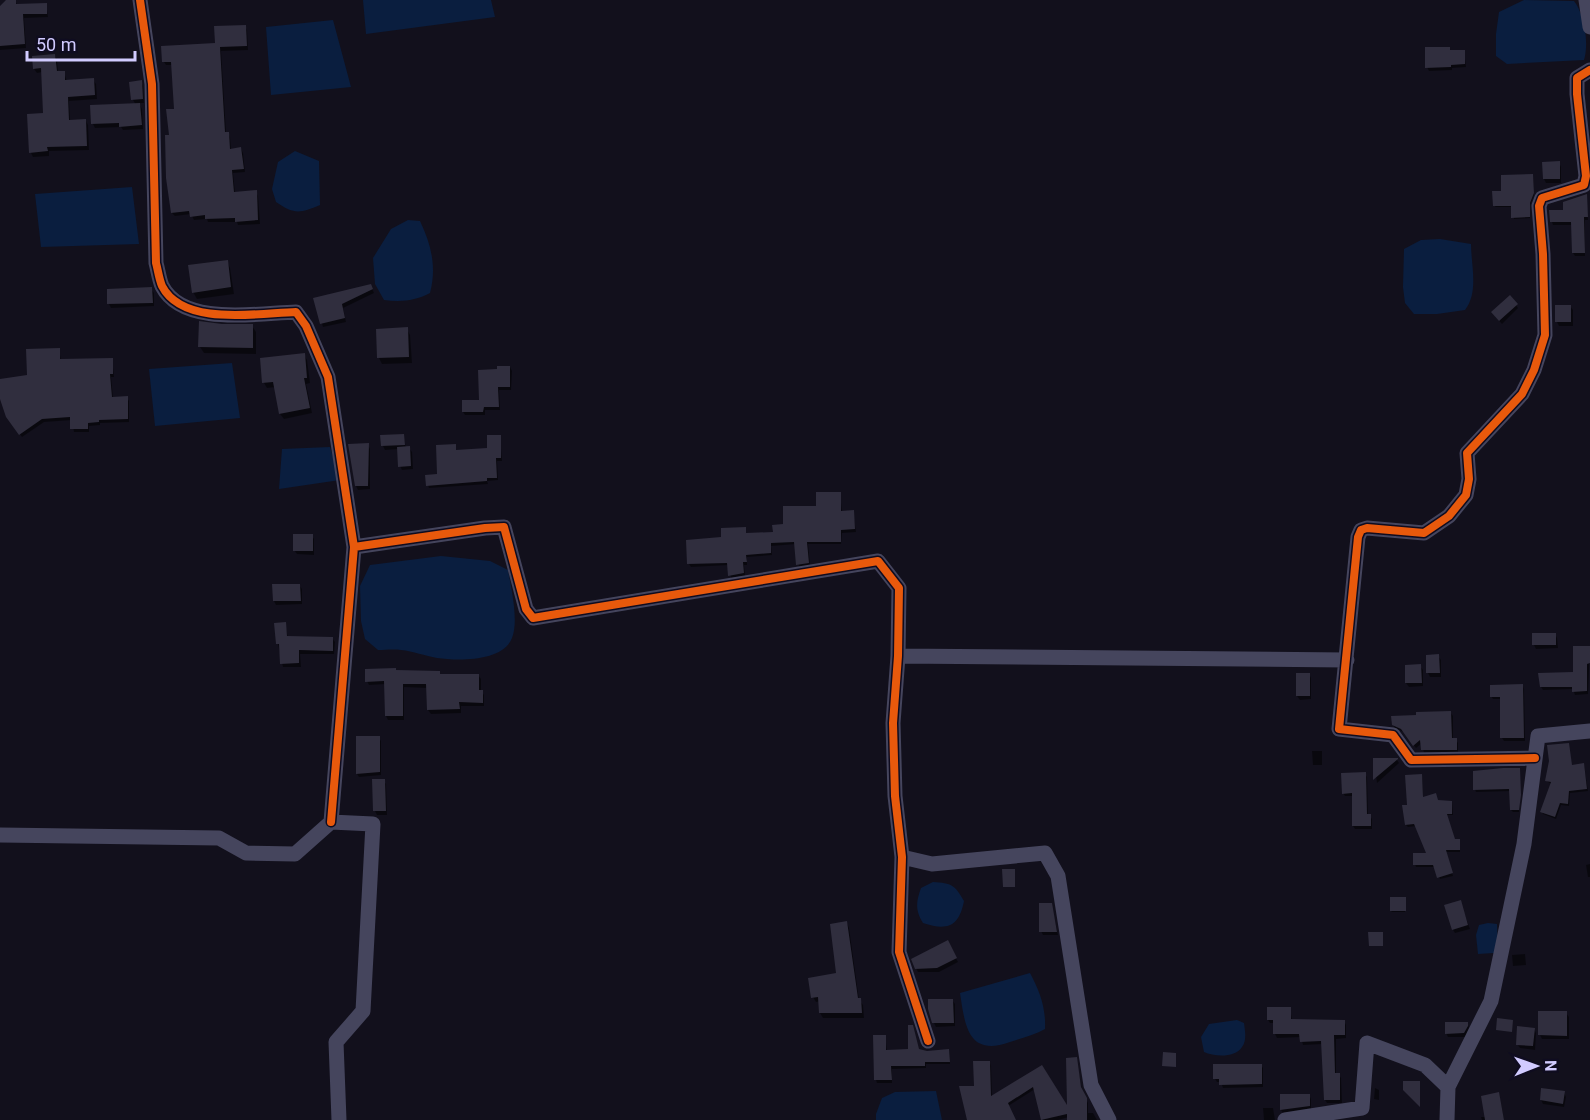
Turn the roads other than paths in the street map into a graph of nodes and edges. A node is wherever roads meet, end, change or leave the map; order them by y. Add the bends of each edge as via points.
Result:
1 (140, 0) edge
2 (1586, 0) edge
3 (1590, 27) edge
4 (1590, 70) edge
5 (354, 547) junction
6 (898, 656) junction
7 (1347, 660) junction
8 (1590, 731) edge
9 (1535, 758) junction
10 (331, 822) junction
11 (0, 835) edge
12 (902, 857) junction
13 (928, 1041) dead end
14 (1448, 1087) junction
15 (339, 1120) edge
16 (1109, 1120) edge
17 (1285, 1120) edge
18 (1447, 1120) edge

1 - 5 street via 152,84 156,263 163,286 183,307 200,313 296,312 328,377
2 - 3 street
4 - 7 street via 1577,78 1576,94 1584,185 1542,198 1539,206 1545,335 1534,370 1522,394 1467,453 1466,495 1449,516 1424,533 1361,530
5 - 6 street via 504,527 526,609 533,618 878,561 899,588
5 - 10 street
6 - 7 street
6 - 12 street via 893,723
7 - 9 street via 1339,729 1393,735 1411,760
8 - 9 street via 1538,736
9 - 14 street via 1524,844 1491,1001
10 - 11 street via 295,854 246,853 219,838
10 - 15 street via 373,824 363,1011 336,1042
12 - 13 street via 899,952
12 - 16 street via 932,864 1045,853 1058,876 1091,1085
14 - 17 street via 1425,1065 1367,1043 1362,1108
14 - 18 street

